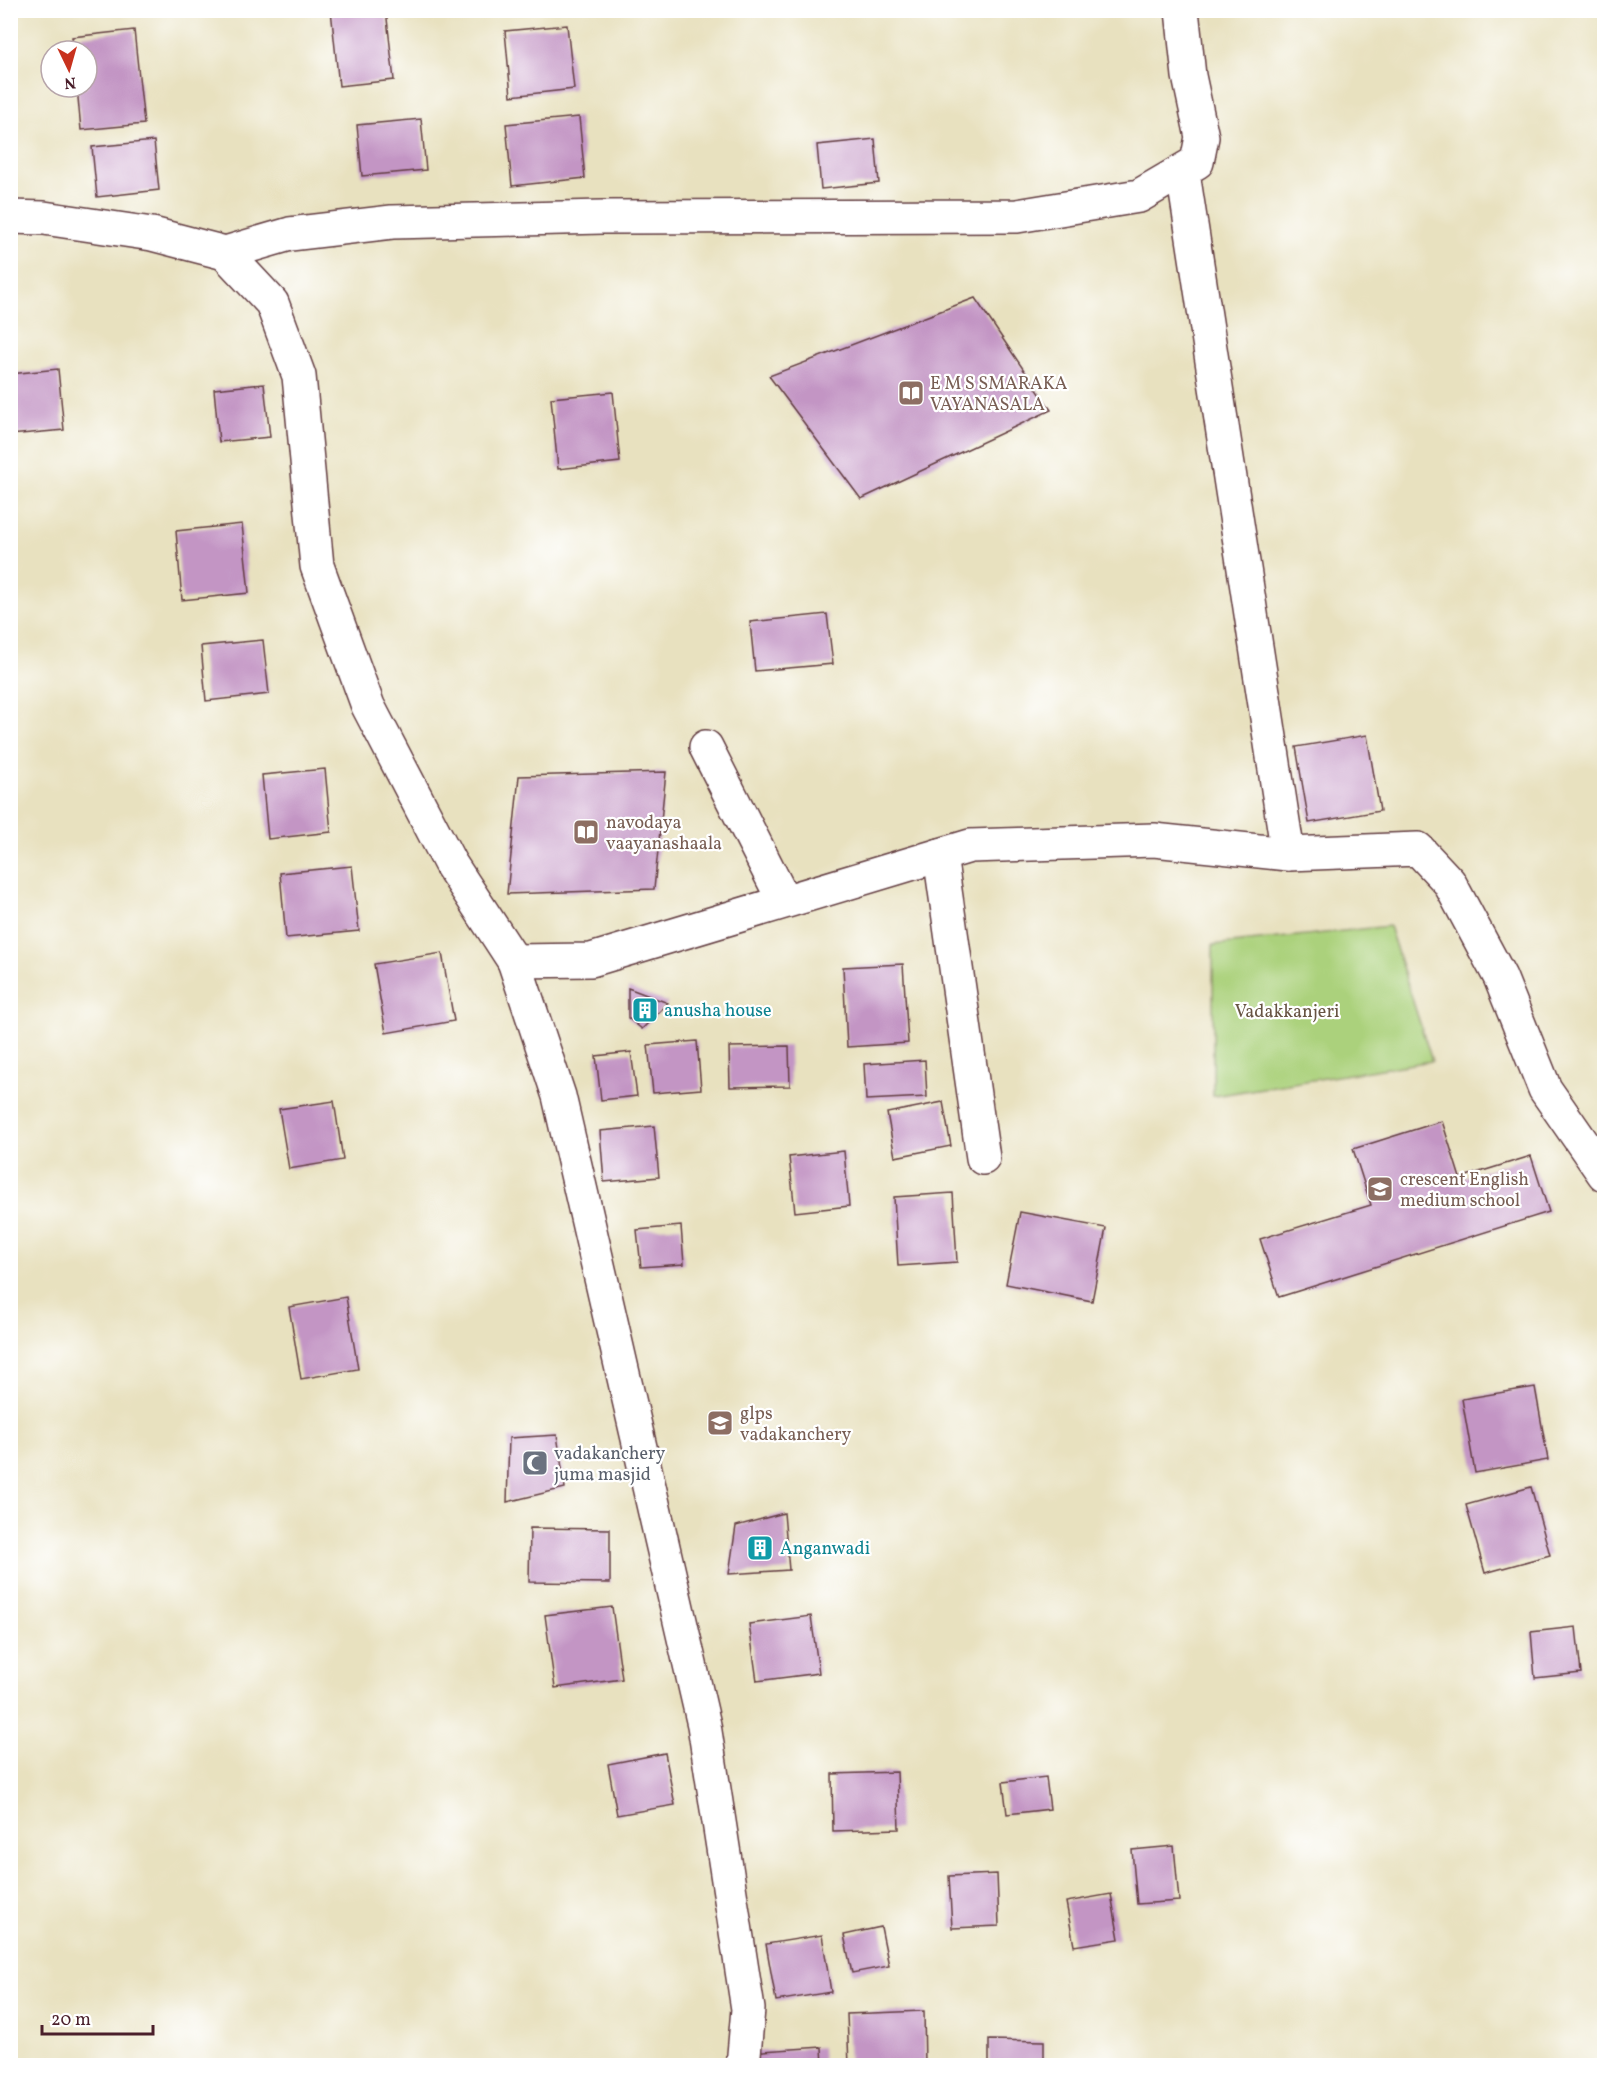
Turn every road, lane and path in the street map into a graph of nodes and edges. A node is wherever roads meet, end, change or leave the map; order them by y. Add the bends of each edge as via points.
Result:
1 (1182, 10) edge
2 (1183, 173) junction
3 (10, 217) edge
4 (225, 254) junction
5 (706, 747) dead end
6 (1288, 854) junction
7 (940, 855) junction
8 (784, 901) junction
9 (514, 961) junction
10 (983, 1158) dead end
11 (1605, 1174) edge
12 (743, 2066) edge

1 - 2 street via 1189,76 1202,137 1197,162
2 - 4 street via 1139,196 1017,216 392,222 290,234
2 - 6 street
3 - 4 street via 44,218 152,234
4 - 9 street via 272,303 299,376 317,566 368,706 450,863
5 - 8 street
6 - 7 street via 1154,840 970,846
6 - 11 street via 1418,849 1449,882 1500,977 1545,1089
7 - 8 street
7 - 10 street
8 - 9 street via 591,960
9 - 12 street via 559,1096 704,1725 748,2009

